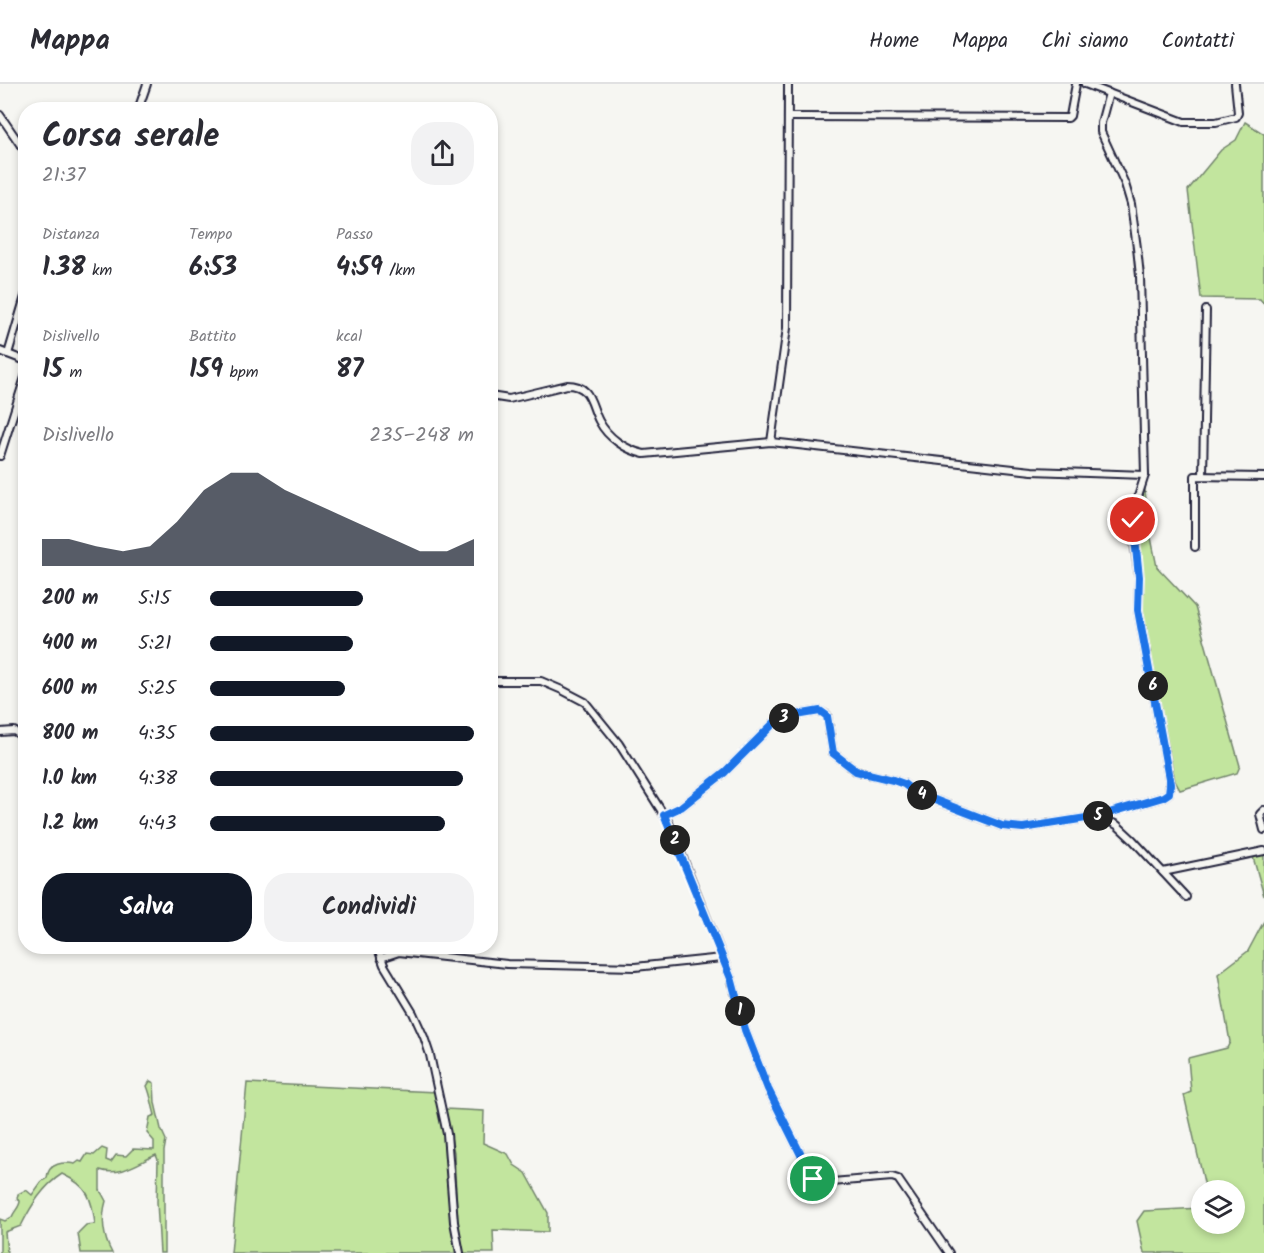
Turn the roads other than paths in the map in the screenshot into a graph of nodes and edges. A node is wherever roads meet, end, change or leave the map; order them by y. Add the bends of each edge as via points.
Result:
1 (147, 84) edge
2 (788, 84) edge
3 (1076, 84) edge
4 (1085, 84) edge
5 (1235, 84) edge
6 (1109, 93) junction
7 (141, 102) edge
8 (0, 115) edge
9 (788, 117) junction
10 (18, 141) edge
11 (1206, 310) dead end
12 (18, 321) edge
13 (0, 351) edge
14 (8, 354) junction
15 (18, 358) edge
16 (498, 397) edge
17 (18, 399) edge
18 (771, 442) junction
19 (0, 456) edge
20 (1145, 475) junction
21 (1203, 476) junction
22 (1264, 477) edge
23 (1195, 547) dead end
24 (498, 681) edge
25 (0, 732) edge
26 (18, 734) edge
27 (1264, 810) edge
28 (664, 815) junction
29 (1099, 816) junction
30 (1264, 830) edge
31 (1264, 851) edge
32 (1163, 872) junction
33 (1186, 897) dead end
34 (380, 954) edge
35 (393, 954) edge
36 (417, 954) edge
37 (381, 958) junction
38 (722, 958) junction
39 (460, 1253) edge
40 (949, 1253) edge

1 - 7 street
2 - 9 street
3 - 9 street via 1068,118
4 - 6 street
5 - 6 street via 1236,117 1215,122 1184,122
6 - 20 street via 1101,132 1131,204 1140,276
8 - 10 street
9 - 18 street via 787,328
11 - 21 street
12 - 14 street
13 - 14 street
14 - 15 street
16 - 18 street via 509,399 567,385 584,388 598,419 613,438 633,452 644,454
17 - 19 street
18 - 20 street via 1032,471
20 - 29 street via 1132,526 1139,577 1138,610 1169,793
21 - 22 street
21 - 23 street via 1195,476
24 - 28 street via 541,681 585,702 620,744
25 - 26 street
27 - 30 street via 1260,818
28 - 29 street via 681,807 725,772 779,718 820,711 827,716 833,753 856,771 904,784 914,792 1002,826 1023,828
28 - 38 street
29 - 32 street via 1117,825
31 - 32 street
32 - 33 street
34 - 37 street
35 - 37 street
36 - 38 street via 507,964 635,967
37 - 39 street via 413,1013 430,1055 447,1134
38 - 40 street via 768,1089 813,1179 820,1183 898,1179

